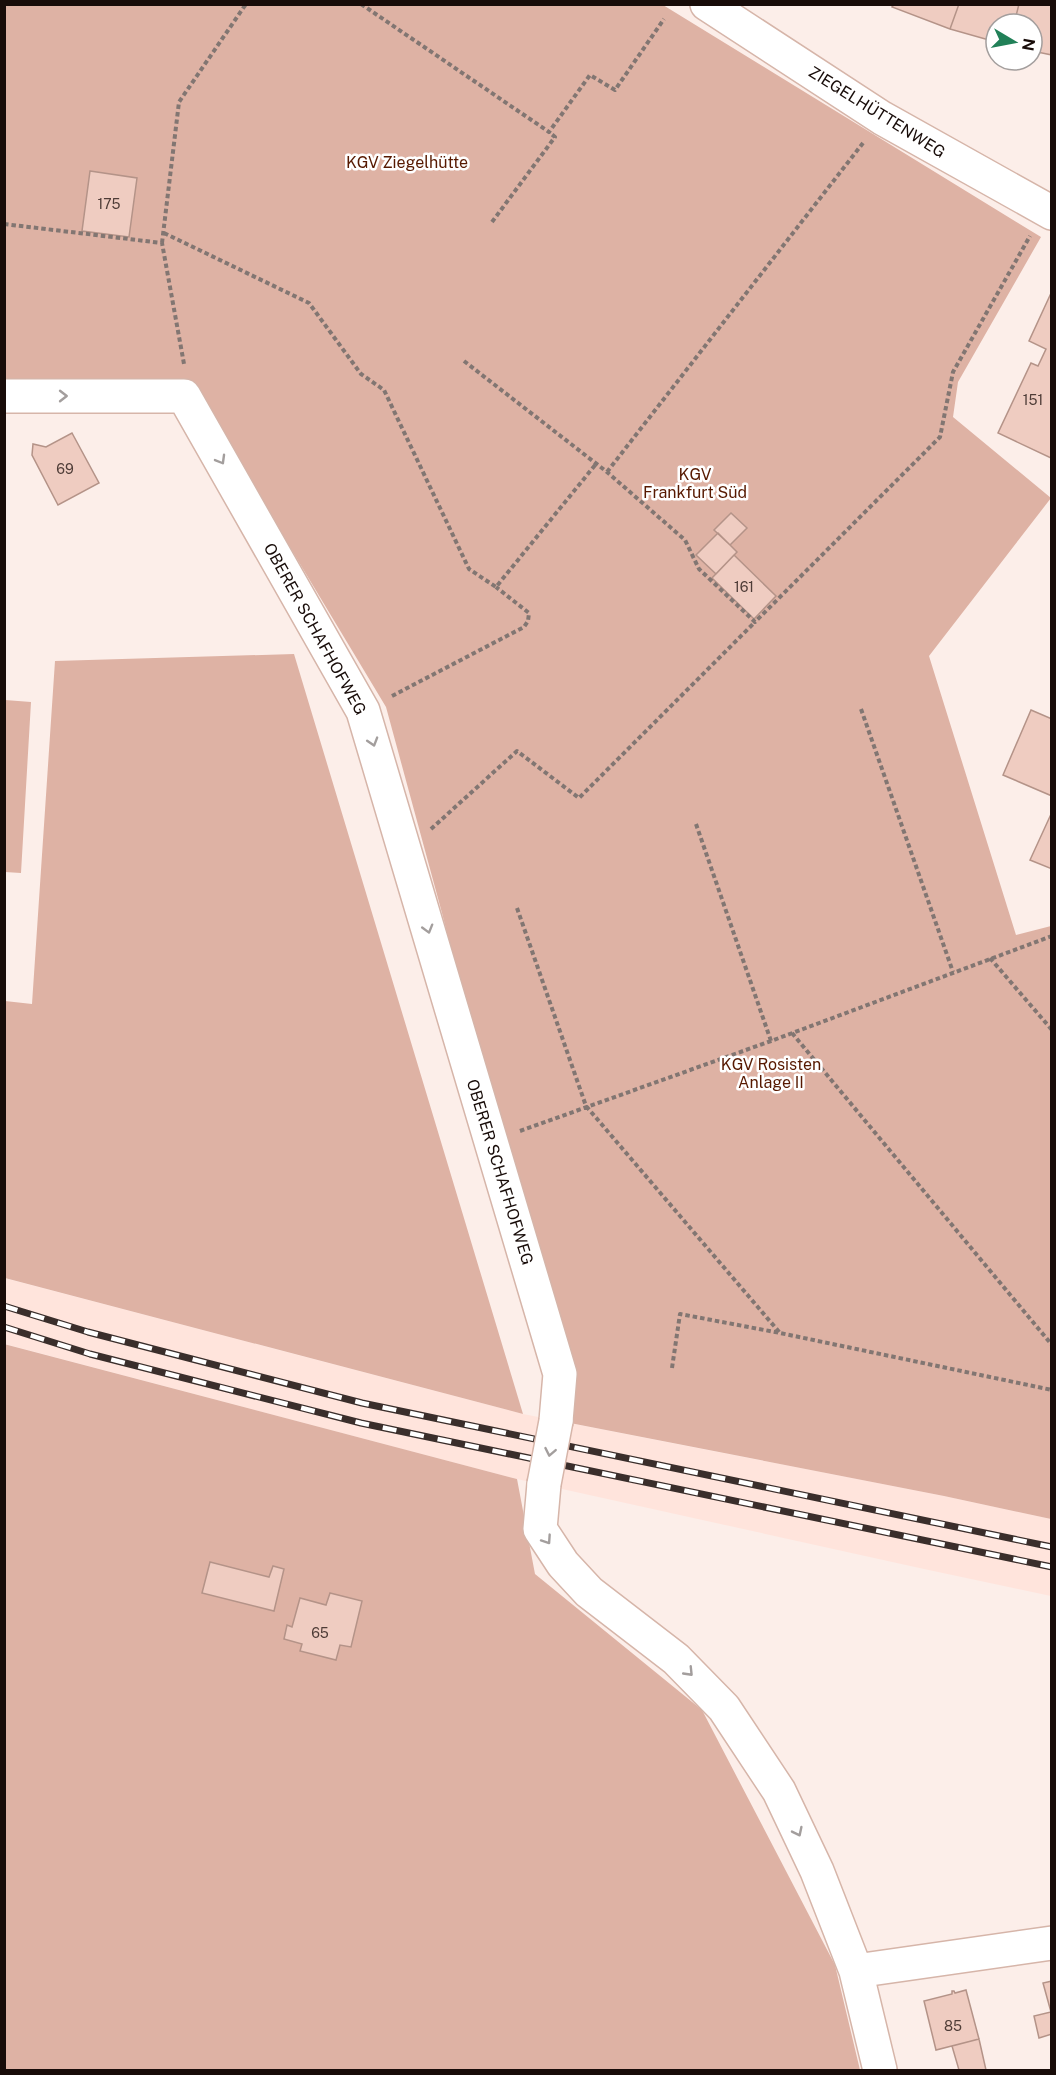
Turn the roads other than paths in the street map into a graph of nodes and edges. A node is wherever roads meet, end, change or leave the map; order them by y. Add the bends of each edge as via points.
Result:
1 (707, 4) edge
2 (1048, 212) edge
3 (4, 396) edge
4 (1052, 1943) edge
5 (856, 1971) junction
6 (880, 2070) edge

1 - 2 street, ZIEGELHÜTTENWEG via 882,118
3 -> 5 street, OBERER SCHAFHOFWEG, bridge via 184,396 363,711 560,1374 540,1529 563,1564 589,1592 676,1659 724,1708 779,1791 817,1871
4 - 5 street
5 - 6 street, OBERER SCHAFHOFWEG

